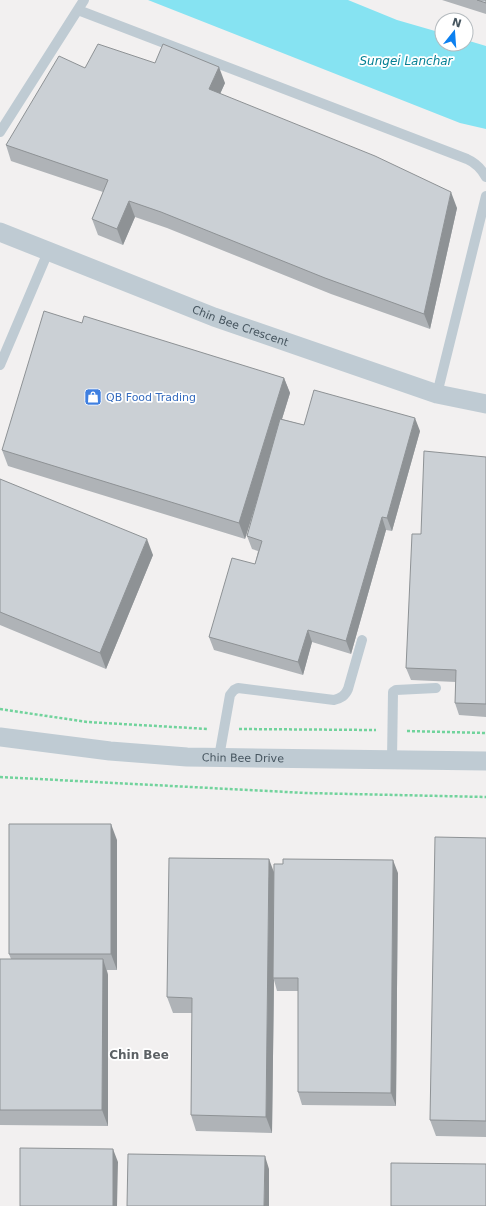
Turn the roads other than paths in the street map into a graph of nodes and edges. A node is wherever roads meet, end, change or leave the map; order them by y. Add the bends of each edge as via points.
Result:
1 (84, 0) edge
2 (78, 10) junction
3 (0, 132) edge
4 (486, 177) edge
5 (486, 196) edge
6 (0, 232) edge
7 (48, 252) junction
8 (0, 365) edge
9 (437, 394) junction
10 (486, 404) edge
11 (362, 640) dead end
12 (436, 688) dead end
13 (0, 737) edge
14 (219, 757) junction
15 (392, 760) junction
16 (486, 760) edge

1 - 2 lane
2 - 3 lane
2 - 4 lane via 467,159 481,168
5 - 9 lane
6 - 7 street, Chin Bee Crescent
7 - 8 lane
7 - 9 street, Chin Bee Crescent via 214,317
9 - 10 street, Chin Bee Crescent
11 - 14 lane via 346,695 340,698 334,700 238,688 234,690 230,695
12 - 15 lane via 393,692
13 - 14 street, Chin Bee Drive via 110,752
14 - 15 street, Chin Bee Drive
15 - 16 street, Chin Bee Drive

